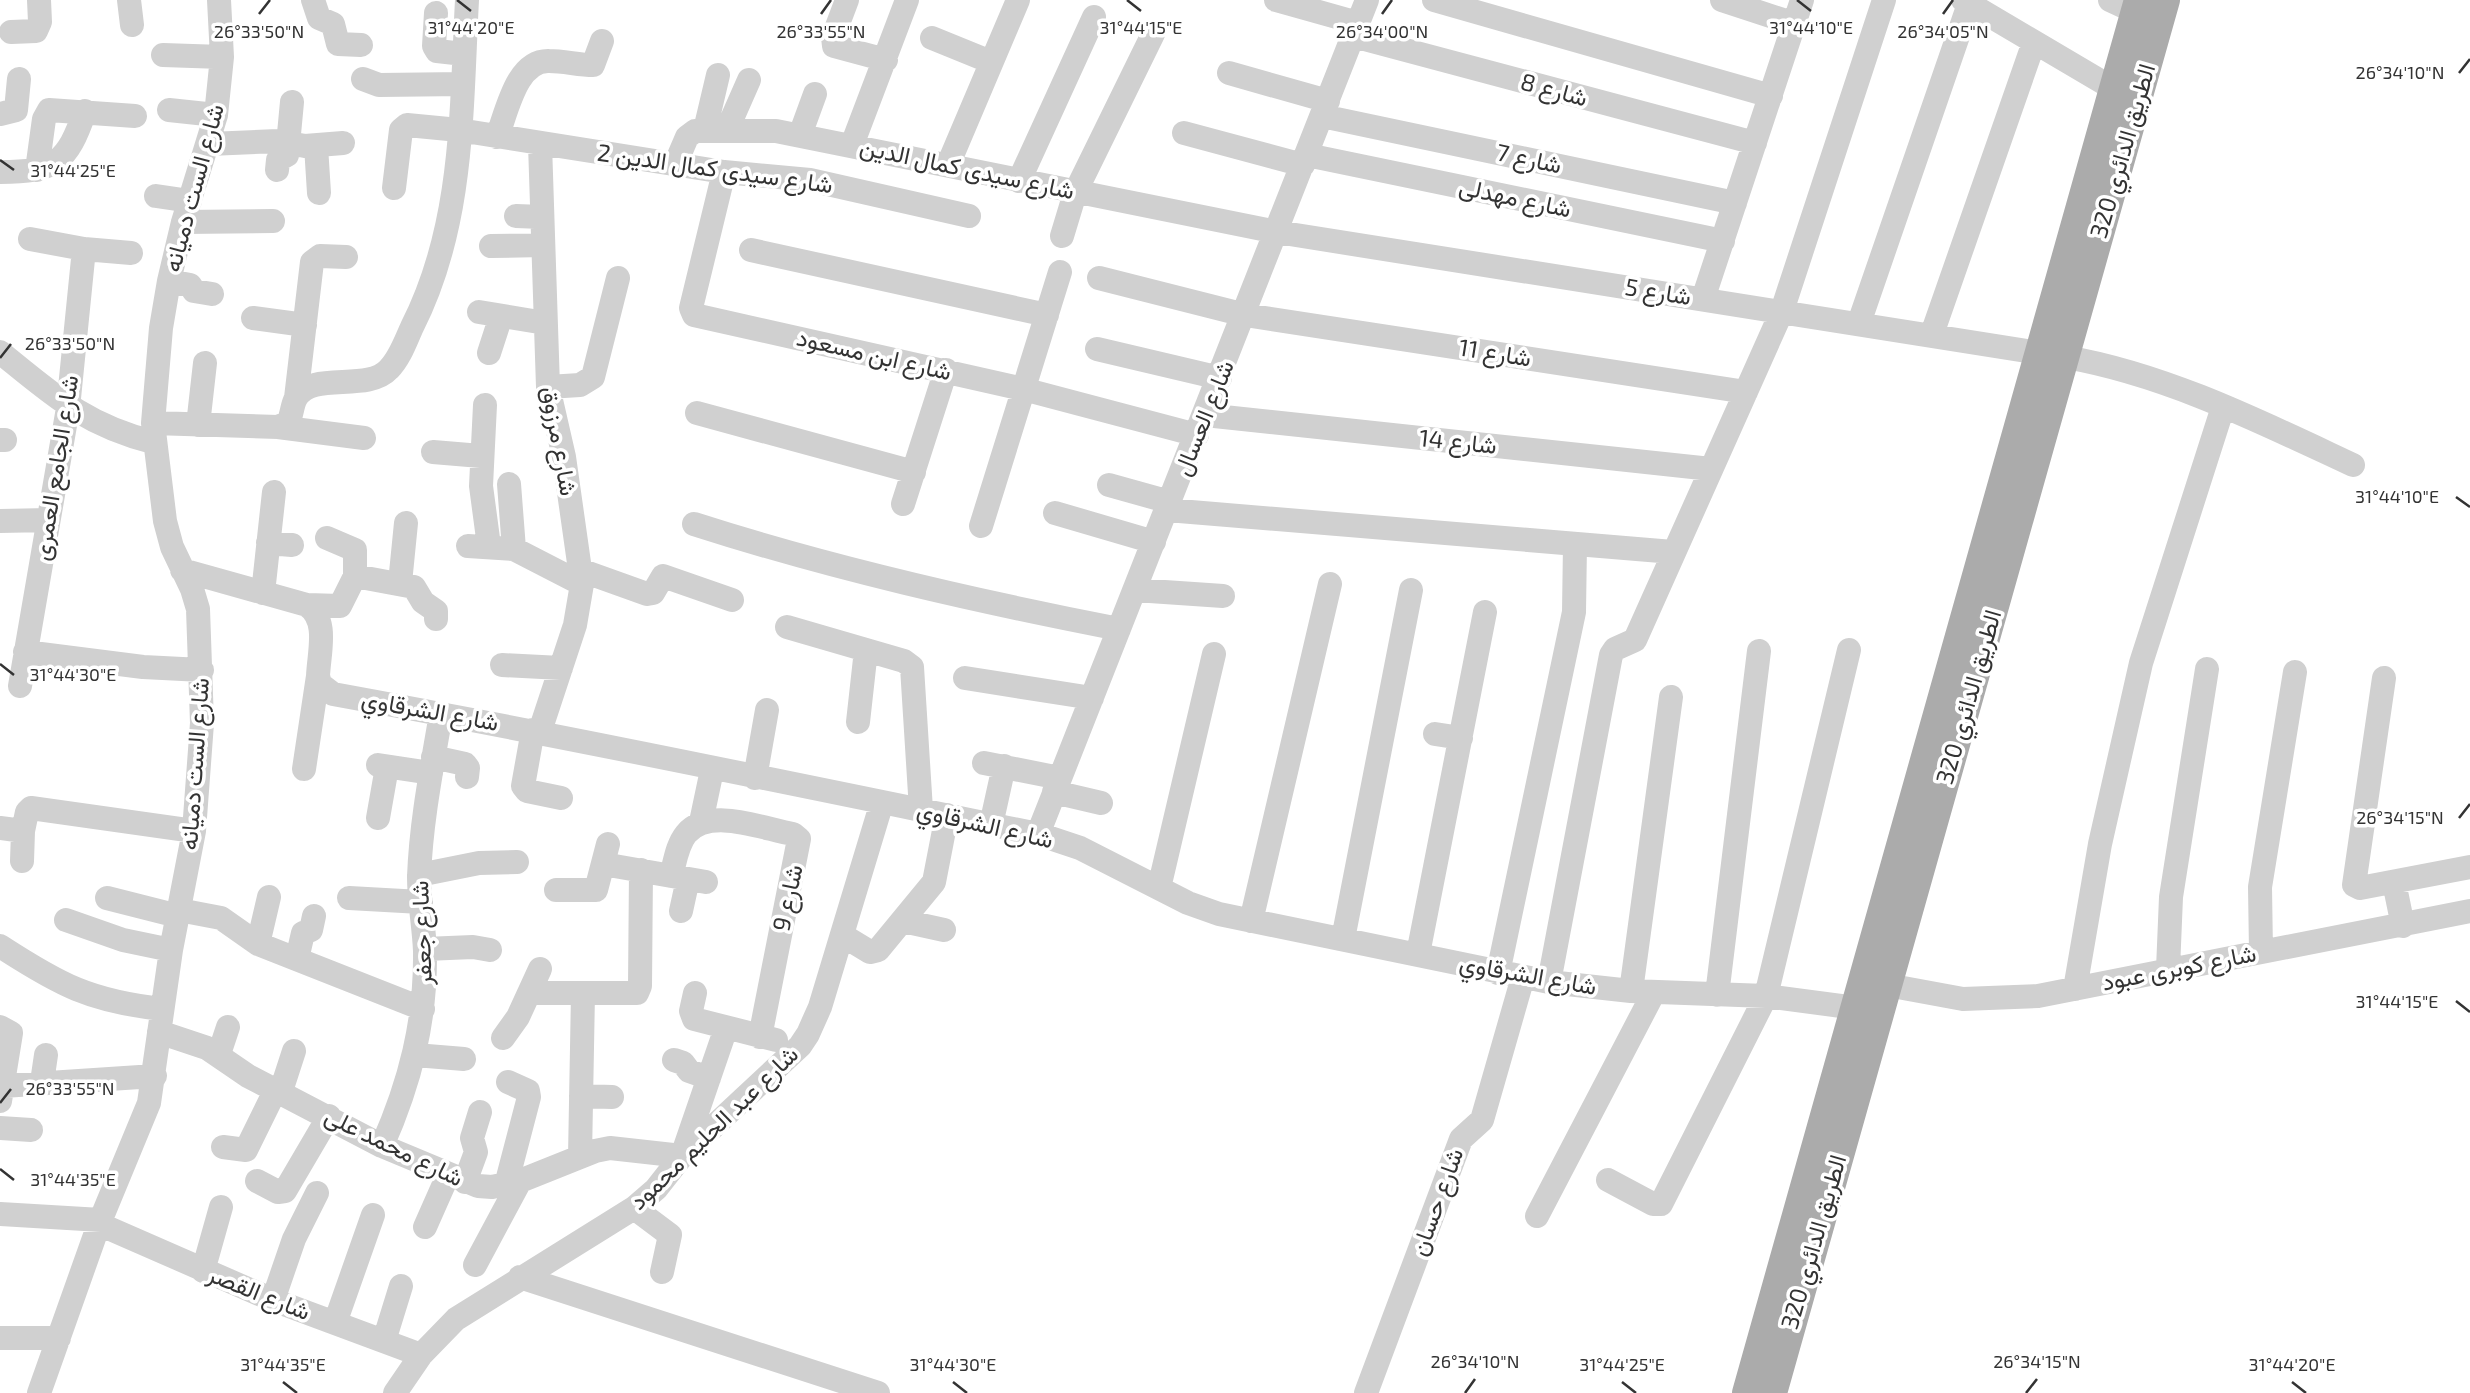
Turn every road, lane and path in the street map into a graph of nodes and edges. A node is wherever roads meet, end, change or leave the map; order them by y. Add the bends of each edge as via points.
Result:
1 (39, 0) edge
2 (130, 0) edge
3 (219, 0) edge
4 (313, 0) edge
5 (467, 0) edge
6 (847, 0) edge
7 (907, 0) edge
8 (1018, 0) edge
9 (1276, 0) edge
10 (1367, 0) edge
11 (1434, 0) edge
12 (1722, 0) edge
13 (1802, 0) edge
14 (1884, 0) edge
15 (2165, 0) edge
16 (1966, 2) edge
17 (2128, 4) edge
18 (436, 13) dead end
19 (1094, 17) dead end
20 (1795, 24) junction
21 (132, 25) dead end
22 (1356, 30) junction
23 (11, 32) dead end
24 (1153, 34) dead end
25 (932, 38) dead end
26 (602, 41) dead end
27 (2034, 42) junction
28 (361, 45) dead end
29 (464, 54) junction
30 (163, 55) dead end
31 (222, 57) junction
32 (886, 60) junction
33 (991, 62) junction
34 (1229, 73) dead end
35 (718, 75) dead end
36 (19, 79) dead end
37 (363, 79) dead end
38 (750, 79) dead end
39 (463, 84) junction
40 (2114, 89) junction
41 (815, 93) dead end
42 (1771, 96) junction
43 (292, 102) dead end
44 (1325, 108) junction
45 (169, 110) dead end
46 (86, 111) junction
47 (0, 114) edge
48 (135, 116) dead end
49 (216, 116) junction
50 (459, 130) junction
51 (716, 130) junction
52 (1184, 133) dead end
53 (800, 135) junction
54 (497, 137) junction
55 (288, 141) junction
56 (343, 143) dead end
57 (1755, 143) junction
58 (209, 144) junction
59 (540, 144) junction
60 (852, 145) junction
61 (316, 146) junction
62 (1305, 160) junction
63 (675, 165) junction
64 (948, 165) junction
65 (37, 170) junction
66 (277, 170) dead end
67 (0, 172) edge
68 (724, 172) junction
69 (1019, 181) junction
70 (394, 188) dead end
71 (318, 193) dead end
72 (1075, 193) junction
73 (156, 196) dead end
74 (1735, 203) junction
75 (186, 211) junction
76 (516, 216) dead end
77 (969, 216) dead end
78 (542, 217) junction
79 (273, 221) dead end
80 (1277, 232) junction
81 (1062, 236) dead end
82 (30, 239) dead end
83 (1723, 241) junction
84 (543, 245) junction
85 (491, 246) dead end
86 (84, 250) junction
87 (751, 250) dead end
88 (131, 253) dead end
89 (346, 257) dead end
90 (1060, 272) dead end
91 (618, 278) dead end
92 (1099, 278) dead end
93 (169, 281) junction
94 (212, 294) dead end
95 (1703, 299) junction
96 (1782, 312) junction
97 (1047, 315) junction
98 (1245, 315) junction
99 (253, 318) dead end
100 (545, 323) junction
101 (1859, 323) junction
102 (305, 325) junction
103 (1932, 334) junction
104 (1097, 349) dead end
105 (0, 352) edge
106 (489, 353) dead end
107 (2052, 355) junction
108 (205, 363) dead end
109 (946, 370) junction
110 (1220, 378) junction
111 (548, 387) junction
112 (1023, 389) junction
113 (1746, 392) junction
114 (296, 398) junction
115 (485, 405) dead end
116 (2223, 407) junction
117 (68, 408) junction
118 (697, 413) dead end
119 (198, 425) junction
120 (1201, 425) junction
121 (278, 427) junction
122 (153, 433) junction
123 (364, 438) dead end
124 (433, 452) dead end
125 (481, 456) junction
126 (2353, 465) dead end
127 (1711, 469) junction
128 (914, 472) junction
129 (509, 484) dead end
130 (1109, 485) dead end
131 (274, 492) dead end
132 (903, 504) dead end
133 (1169, 506) junction
134 (1055, 513) dead end
135 (48, 520) junction
136 (0, 521) edge
137 (406, 523) dead end
138 (694, 524) dead end
139 (981, 526) dead end
140 (327, 538) dead end
141 (1154, 542) junction
142 (1575, 544) junction
143 (514, 549) junction
144 (1673, 552) junction
145 (182, 570) junction
146 (355, 576) junction
147 (581, 577) junction
148 (400, 583) junction
149 (1330, 584) dead end
150 (1135, 590) junction
151 (1411, 590) dead end
152 (263, 593) junction
153 (1223, 596) dead end
154 (733, 600) dead end
155 (307, 606) junction
156 (1485, 612) dead end
157 (436, 619) dead end
158 (787, 626) dead end
159 (1119, 629) junction
160 (866, 650) junction
161 (1849, 650) dead end
162 (1759, 651) dead end
163 (25, 652) junction
164 (1214, 654) dead end
165 (502, 665) dead end
166 (561, 668) junction
167 (2207, 669) dead end
168 (202, 670) junction
169 (2295, 672) dead end
170 (318, 676) junction
171 (965, 678) dead end
172 (2384, 678) dead end
173 (20, 686) dead end
174 (1671, 697) dead end
175 (1092, 698) junction
176 (766, 710) dead end
177 (442, 713) junction
178 (858, 722) dead end
179 (536, 730) junction
180 (1435, 734) dead end
181 (1461, 738) junction
182 (432, 765) junction
183 (304, 769) dead end
184 (712, 770) junction
185 (467, 777) dead end
186 (755, 778) junction
187 (1057, 785) junction
188 (561, 798) dead end
189 (882, 802) junction
190 (1101, 803) dead end
191 (921, 810) junction
192 (947, 815) junction
193 (378, 818) dead end
194 (701, 822) junction
195 (991, 825) junction
196 (12, 830) edge
197 (194, 831) junction
198 (1038, 834) junction
199 (22, 861) dead end
200 (492, 863) dead end
201 (2470, 867) edge
202 (641, 870) junction
203 (419, 875) junction
204 (689, 879) junction
205 (2394, 882) junction
206 (1159, 888) junction
207 (556, 890) dead end
208 (269, 897) dead end
209 (107, 898) dead end
210 (349, 898) dead end
211 (421, 902) junction
212 (681, 911) dead end
213 (2470, 911) edge
214 (178, 913) junction
215 (314, 916) dead end
216 (66, 920) dead end
217 (903, 921) junction
218 (1251, 921) junction
219 (2403, 926) junction
220 (944, 930) dead end
221 (842, 935) junction
222 (1343, 939) junction
223 (258, 944) junction
224 (0, 946) edge
225 (425, 949) junction
226 (171, 950) junction
227 (489, 950) dead end
228 (2261, 952) junction
229 (1418, 954) junction
230 (296, 959) junction
231 (540, 969) dead end
232 (2168, 969) junction
233 (1498, 973) junction
234 (1523, 977) junction
235 (1549, 982) junction
236 (1887, 985) junction
237 (2075, 989) junction
238 (1642, 991) junction
239 (531, 993) junction
240 (583, 993) junction
241 (695, 993) dead end
242 (1717, 995) junction
243 (1766, 996) junction
244 (1856, 1008) junction
245 (423, 1009) junction
246 (161, 1020) junction
247 (0, 1027) edge
248 (228, 1027) dead end
249 (726, 1028) junction
250 (760, 1037) junction
251 (502, 1038) dead end
252 (800, 1046) junction
253 (294, 1051) dead end
254 (219, 1054) junction
255 (46, 1055) dead end
256 (415, 1055) junction
257 (464, 1059) dead end
258 (674, 1060) dead end
259 (155, 1076) junction
260 (709, 1078) junction
261 (43, 1082) junction
262 (508, 1082) dead end
263 (279, 1090) junction
264 (1, 1094) edge
265 (581, 1096) junction
266 (612, 1097) dead end
267 (480, 1112) dead end
268 (329, 1116) junction
269 (0, 1128) edge
270 (31, 1130) dead end
271 (382, 1146) junction
272 (223, 1147) dead end
273 (682, 1156) junction
274 (580, 1157) junction
275 (456, 1178) junction
276 (1608, 1180) dead end
277 (257, 1181) dead end
278 (513, 1183) junction
279 (317, 1193) dead end
280 (221, 1207) dead end
281 (634, 1208) junction
282 (0, 1214) edge
283 (373, 1215) dead end
284 (1537, 1216) dead end
285 (100, 1222) junction
286 (425, 1227) dead end
287 (1800, 1248) junction
288 (475, 1265) dead end
289 (203, 1271) junction
290 (662, 1272) dead end
291 (520, 1277) junction
292 (401, 1286) dead end
293 (273, 1300) junction
294 (335, 1323) junction
295 (0, 1338) edge
296 (60, 1338) junction
297 (384, 1341) junction
298 (421, 1356) junction
299 (38, 1393) edge
300 (395, 1393) edge
301 (878, 1393) edge
302 (1366, 1393) edge
303 (1747, 1393) edge
304 (1772, 1393) edge

1 - 23 street via 36,31
2 - 21 street
3 - 31 street, شارع الست دميانه
4 - 28 street via 319,18 333,24 338,44
5 - 29 street
6 - 32 street via 834,46
7 - 32 street
8 - 33 street
9 - 22 street, شارع 8
10 - 22 street, شارع العسال
11 - 42 street
12 - 20 street
13 - 20 street
14 - 96 street
15 - 107 main road, الطريق الدائري 320
16 - 27 street
16 - 101 street
17 - 40 main road, الطريق الدائري 320
18 - 29 street via 437,51
19 - 69 street
20 - 42 street
22 - 44 street, شارع العسال
22 - 57 street, شارع 8
24 - 72 street
25 - 33 street
26 - 54 street via 593,65 547,60 525,71
27 - 40 street
27 - 103 street
29 - 39 street
30 - 31 street
31 - 49 street, شارع الست دميانه
32 - 60 street
33 - 64 street
34 - 44 street, شارع 7
35 - 51 street
36 - 47 street via 16,110
37 - 39 street via 379,85
38 - 51 street
39 - 50 street
40 - 107 main road, الطريق الدائري 320
41 - 53 street
42 - 57 street
43 - 55 street
44 - 62 street, شارع العسال
44 - 74 street, شارع 7
45 - 49 street
46 - 48 street
46 - 65 street via 65,155
46 - 65 street via 49,110
49 - 58 street, شارع الست دميانه
50 - 54 street, شارع سيدى كمال الدين 2
50 - 70 street, شارع سيدى كمال الدين 2 via 404,126
50 - 114 street via 447,236 434,278 397,357 377,377 314,385
51 - 53 street, شارع سيدى كمال الدين
51 - 63 street via 687,137
52 - 62 street, شارع مهدلى
53 - 60 street, شارع سيدى كمال الدين
54 - 59 street, شارع سيدى كمال الدين 2
55 - 58 street
55 - 61 street
55 - 66 street via 286,157 278,160
56 - 61 street
57 - 74 street
58 - 75 street, شارع الست دميانه
59 - 63 street, شارع سيدى كمال الدين 2
59 - 78 street, شارع مرزوق
60 - 64 street, شارع سيدى كمال الدين
61 - 71 street
62 - 80 street, شارع العسال
62 - 83 street, شارع مهدلى
63 - 68 street, شارع سيدى كمال الدين 2
64 - 69 street, شارع سيدى كمال الدين
65 - 67 street
68 - 77 street, شارع سيدى كمال الدين 2 via 810,180
68 - 109 street, شارع ابن مسعود via 691,308 694,315
69 - 72 street, شارع سيدى كمال الدين
72 - 80 street, شارع سيدى كمال الدين
72 - 81 street
73 - 75 street
74 - 83 street
75 - 79 street
75 - 93 street, شارع الست دميانه
76 - 78 street
78 - 84 street, شارع مرزوق
80 - 95 street, شارع 5
80 - 98 street, شارع العسال
82 - 86 street
83 - 95 street
84 - 85 street
84 - 100 street, شارع مرزوق
86 - 88 street
86 - 117 street, شارع الجامع العمرى
87 - 97 street
89 - 102 street via 320,256 312,261
90 - 97 street
91 - 111 street via 593,377 580,385
92 - 98 street, شارع 11
93 - 94 street
93 - 122 street, شارع الست دميانه via 160,328
95 - 96 street, شارع 5
96 - 101 street, شارع 5
96 - 113 street
97 - 112 street
98 - 110 street, شارع العسال
98 - 113 street, شارع 11
99 - 102 street
100 - 106 street via 490,314
100 - 111 street, شارع مرزوق
101 - 103 street, شارع 5
102 - 114 street
103 - 107 street, شارع 5
104 - 110 street
105 - 117 street
107 - 116 street, شارع 5 via 2113,365
107 - 236 main road, الطريق الدائري 320
107 - 244 main road, الطريق الدائري 320
108 - 119 street
109 - 112 street, شارع ابن مسعود
109 - 128 street
110 - 120 street, شارع العسال
111 - 147 street, شارع مرزوق via 564,457
112 - 120 street, شارع ابن مسعود
112 - 139 street
113 - 127 street
114 - 121 street via 288,423
115 - 125 street
116 - 126 street, شارع 5
116 - 237 street via 2141,663 2100,844
117 - 122 street via 95,423
117 - 135 street, شارع الجامع العمرى
118 - 128 street
119 - 121 street
119 - 122 street
120 - 127 street, شارع 14
120 - 133 street, شارع العسال
121 - 123 street
122 - 145 street, شارع الست دميانه via 165,521
124 - 125 street
125 - 143 street via 478,546
127 - 144 street
128 - 132 street
129 - 143 street
130 - 133 street
131 - 152 street via 280,544
133 - 141 street, شارع العسال
133 - 142 street
134 - 141 street
135 - 136 street
135 - 163 street, شارع الجامع العمرى
137 - 148 street
138 - 159 street via 908,585
140 - 146 street via 355,550
141 - 150 street, شارع العسال
142 - 144 street
142 - 233 street via 1574,611
143 - 147 street
144 - 235 street via 1633,644 1618,647 1611,655
145 - 152 street
145 - 168 street, شارع الست دميانه via 198,609
146 - 148 street
146 - 155 street via 340,606
147 - 154 street via 647,594 653,593 663,576
147 - 166 street, شارع مرزوق via 581,605
148 - 157 street via 414,587 423,602 436,611
149 - 218 street
150 - 153 street
150 - 159 street, شارع العسال
151 - 222 street
152 - 155 street
155 - 170 street via 321,620
156 - 181 street
158 - 160 street
159 - 175 street, شارع العسال
160 - 178 street
160 - 191 street via 912,667
161 - 243 street
162 - 242 street
163 - 168 street
163 - 173 street, شارع الجامع العمرى
164 - 206 street
165 - 166 street
166 - 179 street, شارع مرزوق
167 - 232 street via 2171,897
168 - 197 street, شارع الست دميانه
169 - 228 street via 2260,887
170 - 177 street, شارع الشرقاوي via 333,694
170 - 183 street
171 - 175 street
172 - 205 street via 2353,881 2360,888
174 - 238 street
175 - 187 street, شارع العسال
176 - 186 street
177 - 179 street, شارع الشرقاوي
177 - 182 street, شارع جعفر
179 - 184 street, شارع الشرقاوي
179 - 188 street, شارع مرزوق via 523,786 527,791
180 - 181 street
181 - 229 street
182 - 185 street via 467,766
182 - 193 street via 383,766
182 - 203 street, شارع جعفر
184 - 186 street, شارع الشرقاوي
184 - 194 street
186 - 189 street, شارع الشرقاوي
187 - 190 street
187 - 195 street via 994,765
187 - 198 street, شارع العسال
189 - 191 street, شارع الشرقاوي
189 - 221 street, شارع عبد الحليم محمود
191 - 192 street, شارع الشرقاوي
192 - 195 street, شارع الشرقاوي
192 - 217 street via 934,882
194 - 204 street via 684,836
194 - 250 street, شارع 9 via 719,820 799,839
195 - 198 street, شارع الشرقاوي
196 - 197 street via 31,808
196 - 199 street
197 - 214 street, شارع الست دميانه
198 - 206 street, شارع الشرقاوي via 1080,848
200 - 203 street
201 - 205 street
202 - 204 street
202 - 207 street via 606,854 596,890
202 - 240 street via 640,990 633,994
203 - 211 street, شارع جعفر
204 - 212 street
205 - 219 street
206 - 218 street, شارع الشرقاوي via 1219,914
208 - 223 street
209 - 214 street
210 - 211 street
211 - 225 street, شارع جعفر
213 - 219 street, شارع كوبرى عبود
214 - 223 street via 229,922
214 - 226 street, شارع الست دميانه
215 - 230 street via 311,930 302,934
216 - 226 street via 123,940
217 - 220 street
217 - 221 street via 875,953
218 - 222 street, شارع الشرقاوي
219 - 228 street, شارع كوبرى عبود
221 - 252 street, شارع عبد الحليم محمود via 820,1007
222 - 229 street, شارع الشرقاوي
223 - 230 street
224 - 246 street, شارع محمد على via 43,983
225 - 227 street
225 - 245 street, شارع جعفر
226 - 246 street, شارع الست دميانه
228 - 232 street, شارع كوبرى عبود
229 - 233 street, شارع الشرقاوي
230 - 245 street
231 - 239 street
232 - 237 street, شارع كوبرى عبود
233 - 234 street, شارع الشرقاوي
234 - 235 street, شارع الشرقاوي
234 - 302 street, شارع حسان via 1482,1119 1461,1139
235 - 238 street, شارع الشرقاوي
236 - 237 street, شارع كوبرى عبود via 1963,999
236 - 287 main road, الطريق الدائري 320
238 - 242 street, شارع الشرقاوي
238 - 284 street
239 - 240 street
239 - 251 street
240 - 265 street
241 - 249 street via 694,1019
242 - 243 street, شارع الشرقاوي
243 - 244 street, شارع الشرقاوي
243 - 276 street via 1661,1204
244 - 287 main road, الطريق الدائري 320
245 - 256 street, شارع جعفر
246 - 254 street, شارع محمد على
246 - 259 street, شارع الست دميانه
247 - 264 street via 11,1033
248 - 254 street
249 - 250 street
249 - 260 street
250 - 252 street
252 - 273 street, شارع عبد الحليم محمود
253 - 263 street
254 - 263 street, شارع محمد على via 248,1076
255 - 261 street
256 - 257 street
256 - 271 street, شارع جعفر via 400,1107
258 - 260 street
259 - 261 street
259 - 285 street, شارع الست دميانه via 140,1129
260 - 273 street
261 - 264 street
262 - 278 street via 528,1091 529,1097
263 - 268 street, شارع محمد على
263 - 272 street via 246,1150
265 - 266 street
265 - 274 street
267 - 275 street via 472,1138 476,1152
268 - 271 street, شارع محمد على
268 - 277 street via 285,1191
269 - 270 street
271 - 275 street, شارع محمد على
273 - 274 street, شارع محمد على via 610,1148
273 - 281 street, شارع عبد الحليم محمود
274 - 278 street, شارع محمد على
275 - 278 street, شارع محمد على via 492,1187
275 - 286 street
278 - 288 street
279 - 293 street via 293,1239
280 - 289 street
281 - 290 street via 668,1230
281 - 291 street, شارع عبد الحليم محمود
282 - 285 street, شارع القصر
283 - 294 street
285 - 289 street, شارع القصر
285 - 296 street, شارع الست دميانه
287 - 303 main road, الطريق الدائري 320
287 - 304 main road, الطريق الدائري 320
289 - 293 street, شارع القصر
291 - 298 street, شارع عبد الحليم محمود via 456,1319
291 - 301 street
292 - 297 street
293 - 294 street, شارع القصر
294 - 297 street, شارع القصر
295 - 296 street
296 - 299 street, شارع الست دميانه
297 - 298 street, شارع القصر
298 - 300 street, شارع عبد الحليم محمود

